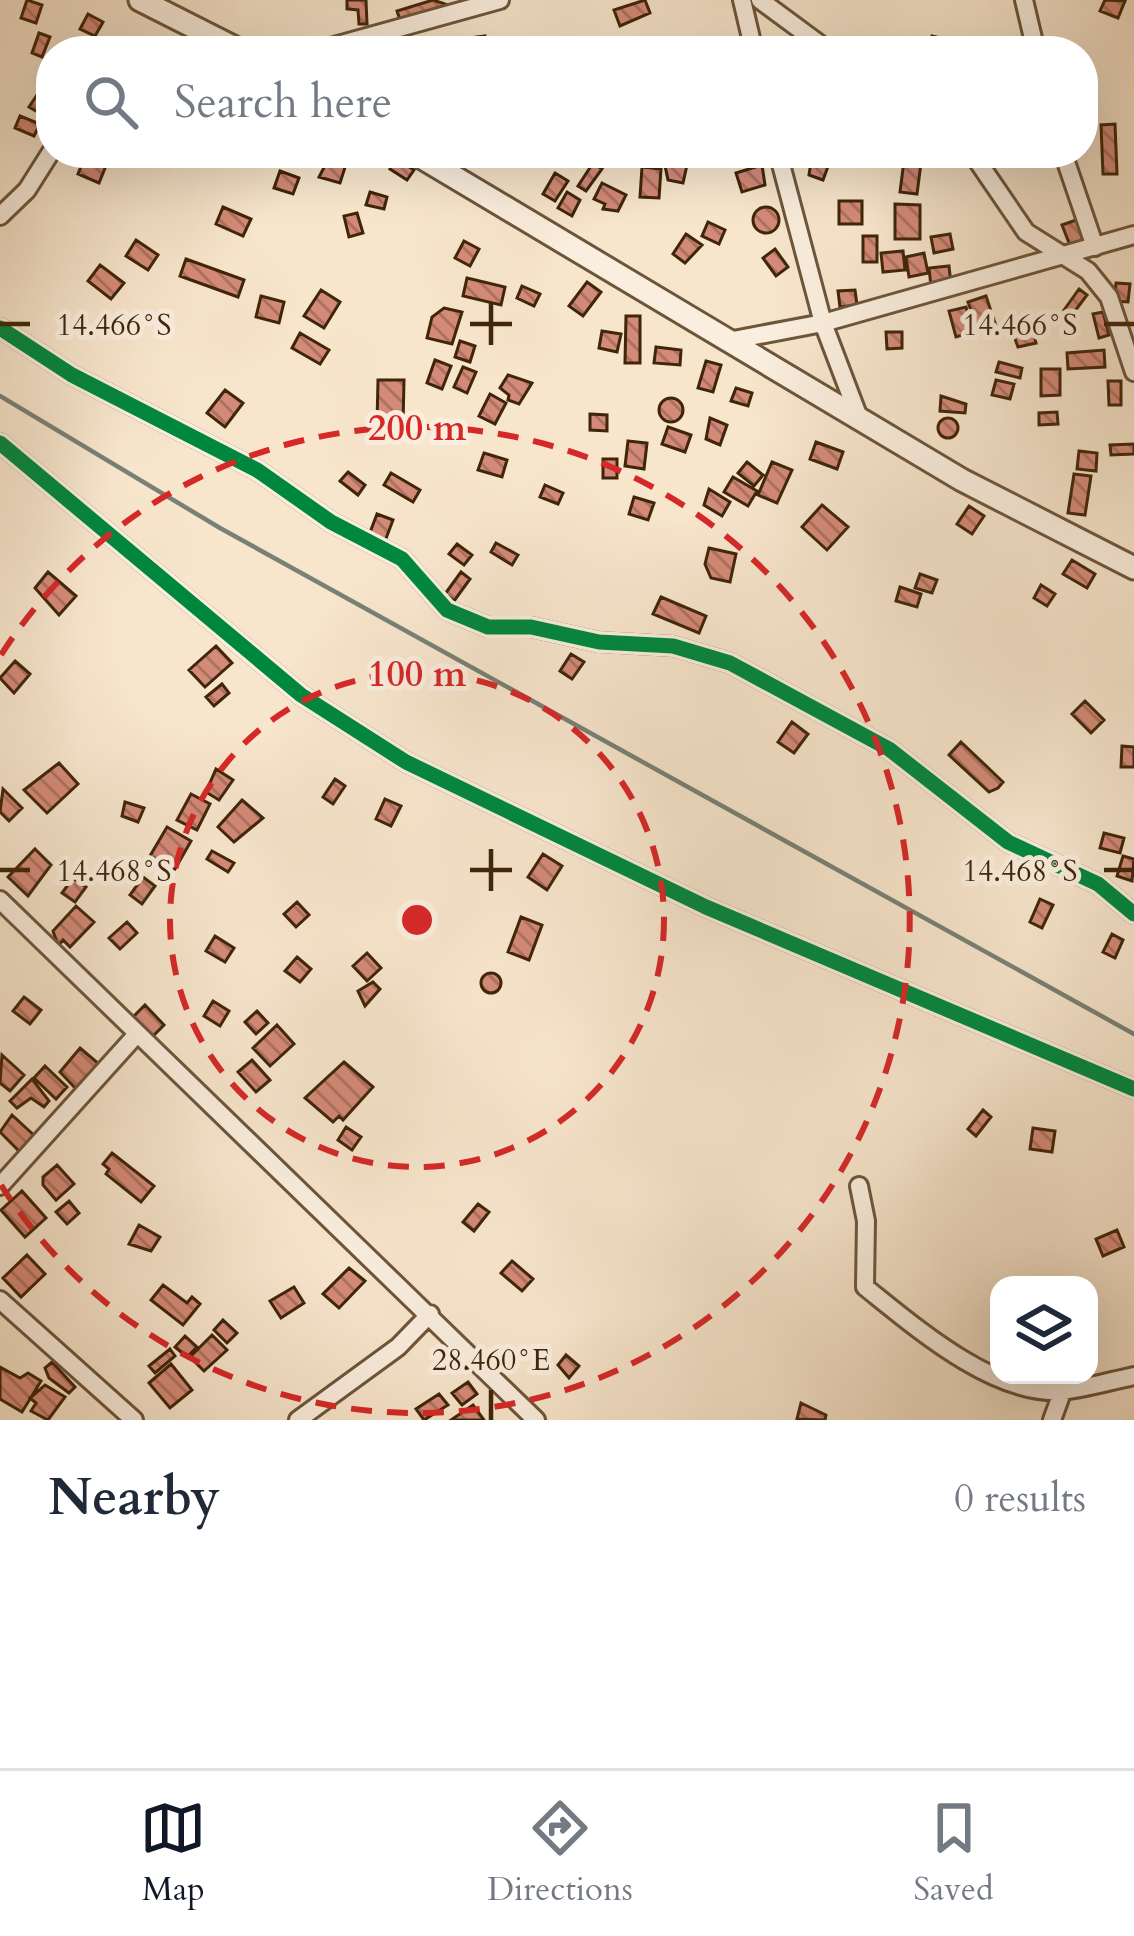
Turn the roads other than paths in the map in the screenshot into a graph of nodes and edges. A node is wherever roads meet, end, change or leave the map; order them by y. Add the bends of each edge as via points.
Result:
1 (140, 0) edge
2 (500, 0) edge
3 (742, 0) edge
4 (760, 0) edge
5 (1024, 0) edge
6 (211, 36) edge
7 (370, 36) edge
8 (750, 36) edge
9 (809, 36) edge
10 (1032, 36) edge
11 (41, 168) edge
12 (439, 168) edge
13 (782, 168) edge
14 (982, 168) edge
15 (1068, 168) edge
16 (0, 216) edge
17 (1134, 235) edge
18 (1095, 247) junction
19 (1063, 257) junction
20 (824, 323) junction
21 (0, 328) edge
22 (727, 342) junction
23 (1134, 372) edge
24 (858, 415) junction
25 (0, 443) edge
26 (1134, 568) edge
27 (0, 900) edge
28 (1134, 914) edge
29 (137, 1034) junction
30 (1134, 1089) edge
31 (0, 1186) edge
32 (859, 1186) dead end
33 (0, 1300) edge
34 (430, 1314) junction
35 (1134, 1376) edge
36 (1064, 1390) junction
37 (134, 1420) edge
38 (298, 1420) edge
39 (536, 1420) edge
40 (1052, 1420) edge

1 - 6 street
2 - 7 street
3 - 8 street
4 - 9 street
5 - 10 street
11 - 16 street
12 - 22 street
13 - 20 street
14 - 19 street via 1027,232
15 - 18 street
17 - 18 street
18 - 19 street
19 - 20 street
19 - 23 street via 1109,297
20 - 22 street
20 - 24 street
21 - 28 street via 402,559 447,610 488,627 674,646 730,663 889,749 1008,842 1098,884
22 - 24 street
24 - 26 street via 962,480
25 - 30 street via 302,694 406,762 706,907
27 - 29 street
29 - 31 street
29 - 34 street
32 - 36 street via 865,1287 996,1378
33 - 37 street
34 - 38 street
34 - 39 street
35 - 36 street
36 - 40 street

